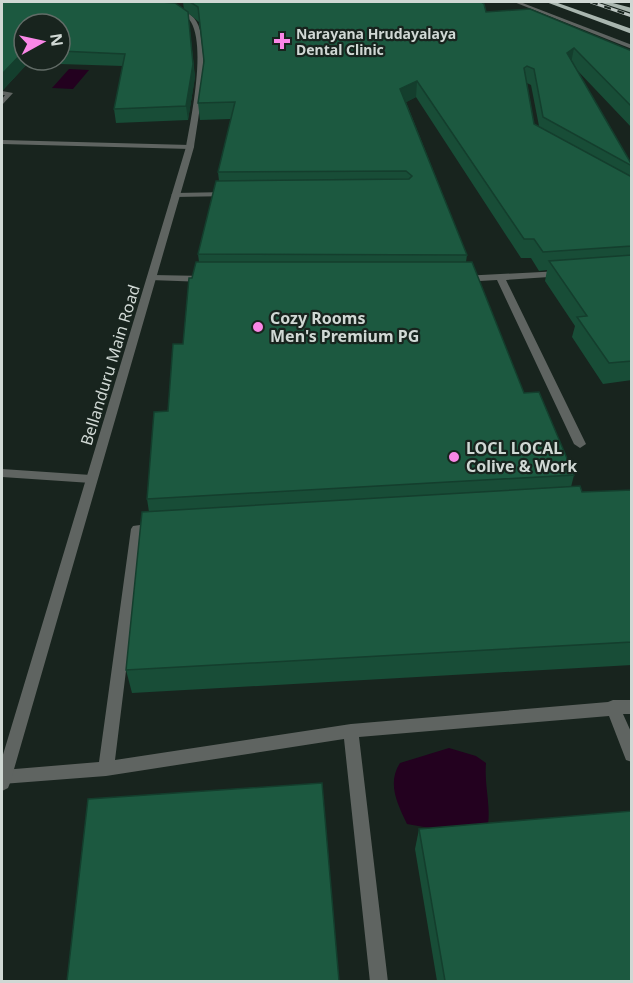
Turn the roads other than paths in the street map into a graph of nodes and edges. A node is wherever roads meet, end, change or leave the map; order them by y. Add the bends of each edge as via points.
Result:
1 (517, 2) edge
2 (550, 2) edge
3 (603, 2) edge
4 (158, 7) edge
5 (632, 12) edge
6 (632, 32) edge
7 (632, 47) edge
8 (2, 93) edge
9 (2, 103) edge
10 (2, 142) edge
11 (190, 147) junction
12 (233, 194) edge
13 (175, 195) junction
14 (572, 273) edge
15 (153, 278) junction
16 (220, 279) edge
17 (456, 279) edge
18 (501, 279) junction
19 (580, 444) dead end
20 (2, 473) edge
21 (91, 479) junction
22 (173, 527) edge
23 (613, 707) junction
24 (632, 707) edge
25 (351, 731) junction
26 (632, 756) edge
27 (106, 769) junction
28 (2, 780) edge
29 (379, 981) edge

1 - 7 street
2 - 6 highway
3 - 5 highway
4 - 11 street, Bellanduru Main Road via 188,15 197,30 200,77
8 - 9 street via 10,93
10 - 11 street
11 - 13 street, Bellanduru Main Road
12 - 13 street
13 - 15 street, Bellanduru Main Road
14 - 18 street
15 - 16 street
15 - 21 street, Bellanduru Main Road
17 - 18 street
18 - 19 street
20 - 21 street
21 - 28 street, Bellanduru Main Road
22 - 27 street via 137,529
23 - 24 street
23 - 25 street
23 - 26 street
25 - 27 street
25 - 29 street
27 - 28 street

